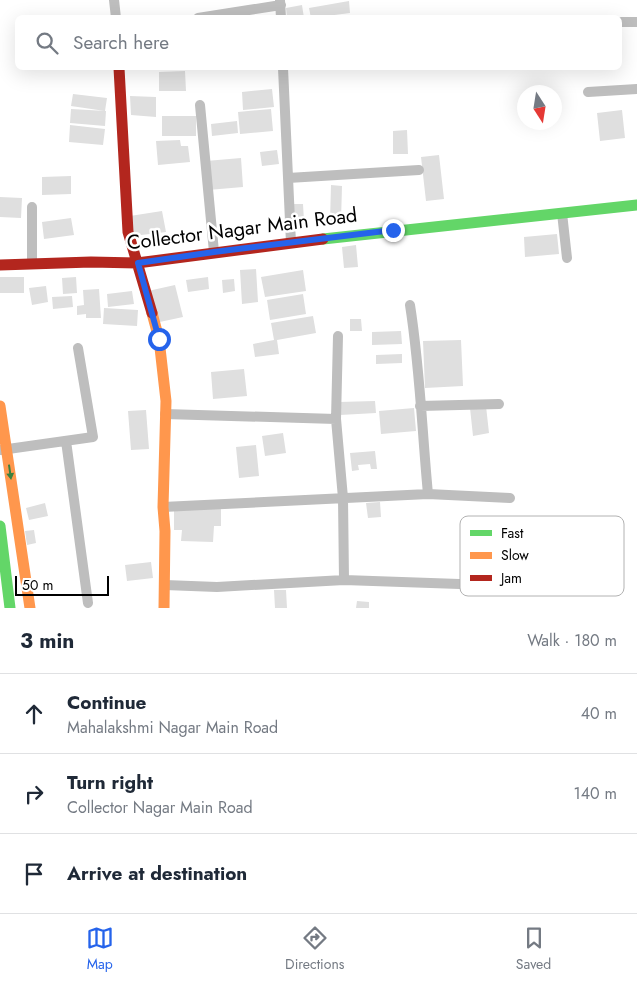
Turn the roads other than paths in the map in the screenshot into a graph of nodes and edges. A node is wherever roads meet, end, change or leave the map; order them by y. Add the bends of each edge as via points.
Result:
1 (114, 0) edge
2 (280, 2) edge
3 (116, 15) edge
4 (213, 15) edge
5 (281, 15) edge
6 (622, 22) edge
7 (637, 22) edge
8 (119, 70) edge
9 (283, 70) edge
10 (637, 89) edge
11 (588, 92) dead end
12 (200, 105) dead end
13 (419, 170) dead end
14 (288, 178) junction
15 (637, 205) edge
16 (32, 207) dead end
17 (562, 213) junction
18 (291, 243) junction
19 (214, 252) junction
20 (567, 258) dead end
21 (138, 263) junction
22 (32, 264) junction
23 (0, 265) edge
24 (410, 305) dead end
25 (338, 336) dead end
26 (78, 348) dead end
27 (499, 404) dead end
28 (0, 406) edge
29 (420, 406) junction
30 (165, 414) junction
31 (336, 418) junction
32 (66, 441) junction
33 (3, 450) edge
34 (428, 494) junction
35 (343, 498) junction
36 (510, 498) dead end
37 (163, 507) junction
38 (0, 526) edge
39 (25, 576) junction
40 (3, 580) edge
41 (344, 580) junction
42 (460, 584) edge
43 (165, 585) junction
44 (88, 603) dead end
45 (10, 608) edge
46 (30, 608) edge
47 (164, 608) edge

1 - 3 street
2 - 4 street
2 - 5 street
6 - 7 street
8 - 21 street via 128,232
9 - 14 street
10 - 11 street
12 - 19 street
13 - 14 street
14 - 18 street
15 - 17 street, Collector Nagar Main Road
16 - 22 street
17 - 18 street, Collector Nagar Main Road
17 - 20 street
18 - 19 street, Collector Nagar Main Road
19 - 21 street, Collector Nagar Main Road
21 - 22 street, Collector Nagar Main Road
21 - 30 street via 159,339
22 - 23 street, Collector Nagar Main Road
24 - 29 street
25 - 31 street
26 - 32 street via 93,437
27 - 29 street
28 - 33 street
29 - 34 street
30 - 31 street
30 - 37 street
31 - 35 street
32 - 33 street
32 - 44 street
33 -> 39 street
34 - 35 street
34 - 36 street
35 - 37 street
35 - 41 street
37 - 43 street
38 - 40 street
39 - 40 street
39 - 46 street
40 - 45 street
41 - 42 street
41 - 43 street via 217,587
43 - 47 street

